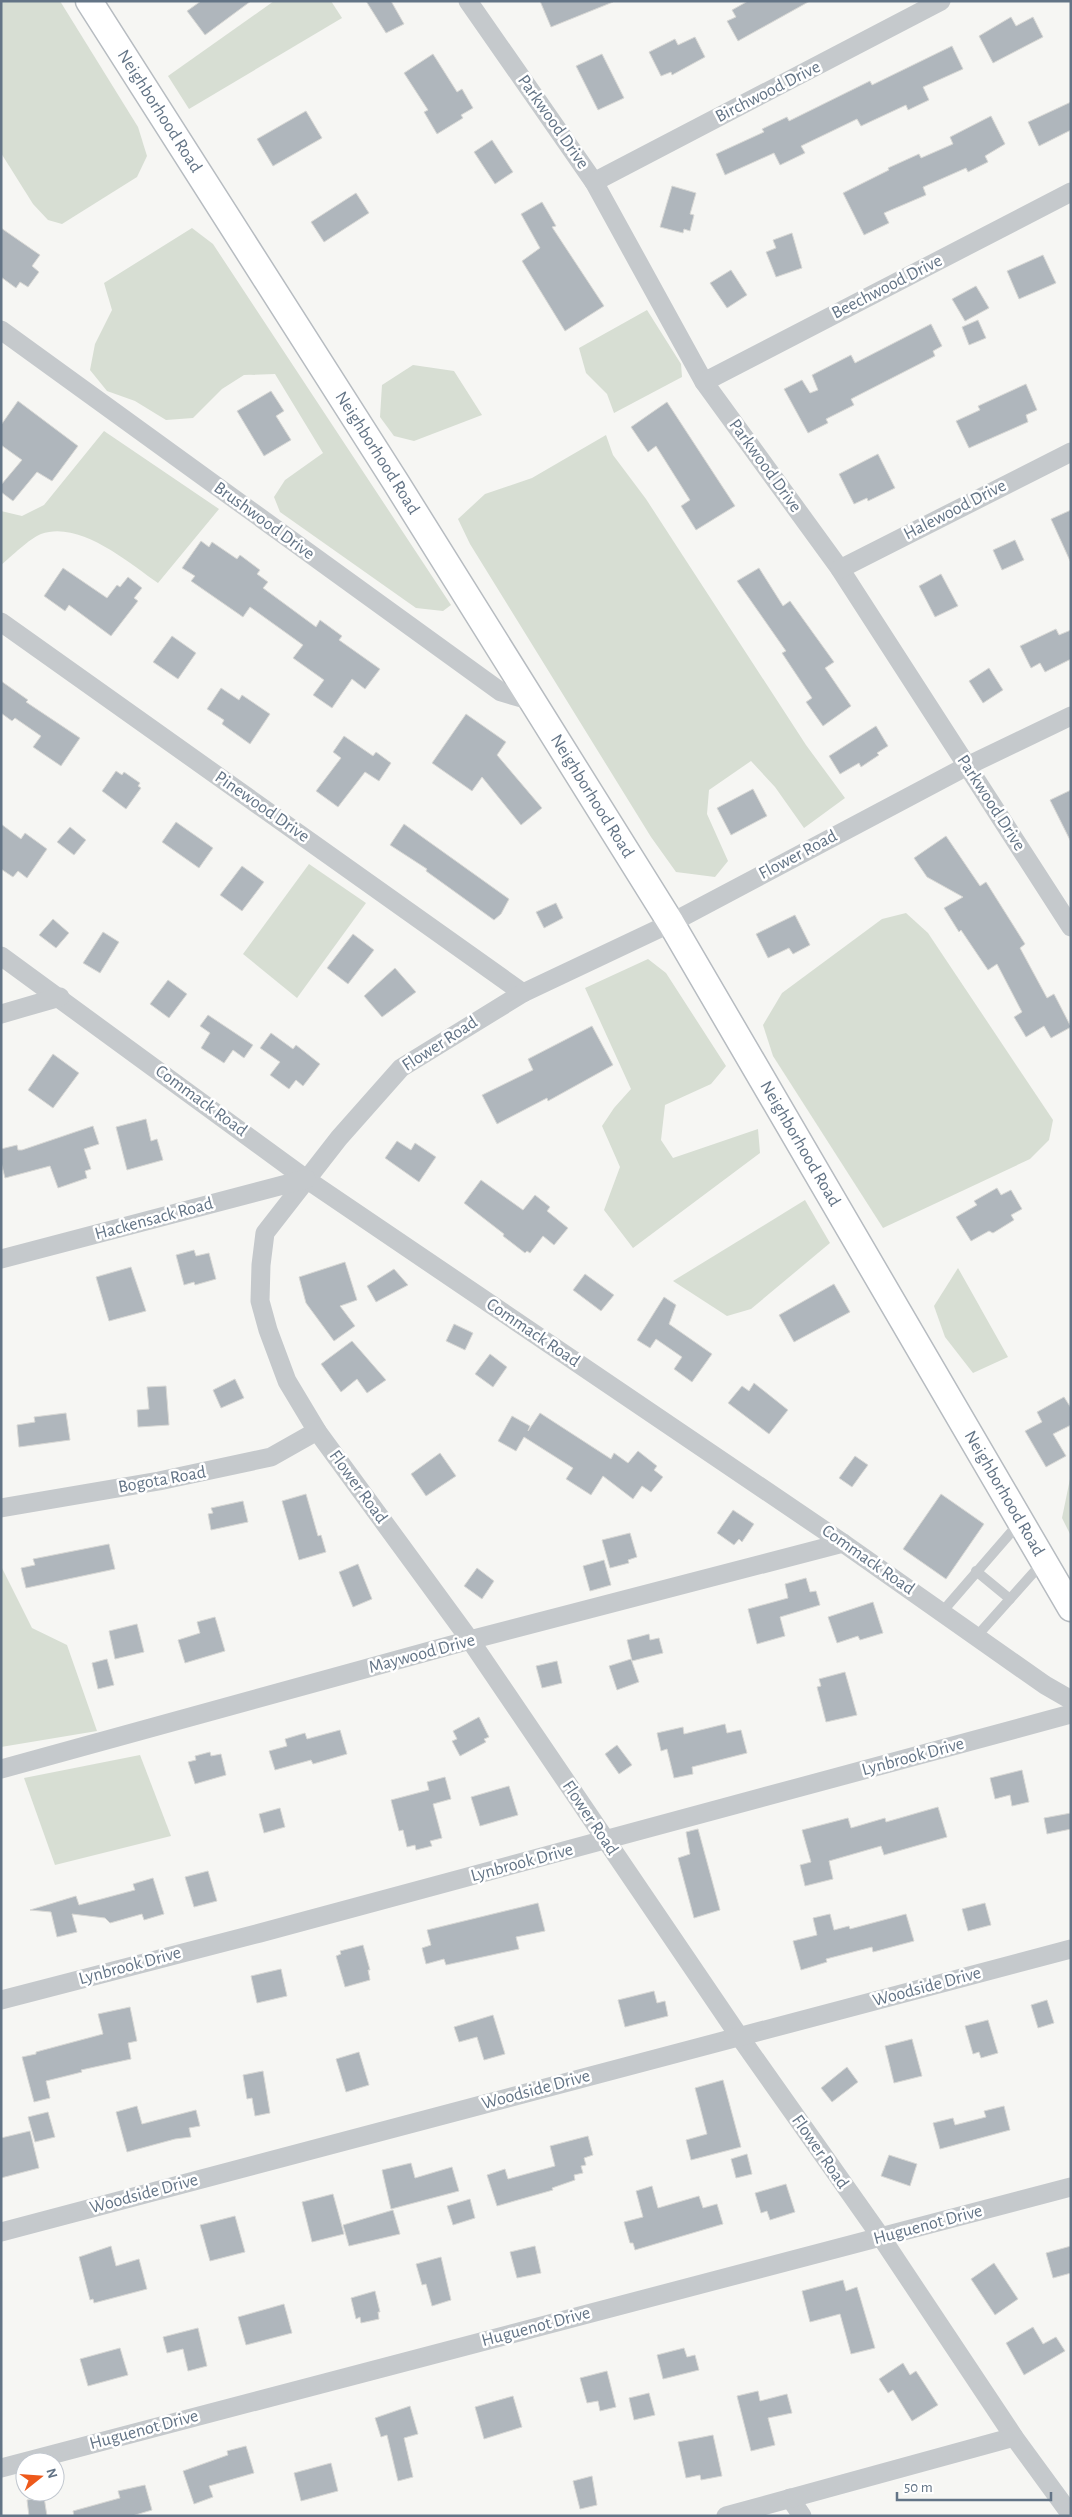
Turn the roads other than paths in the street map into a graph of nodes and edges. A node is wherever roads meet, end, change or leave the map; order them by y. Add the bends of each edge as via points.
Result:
1 (89, 1) edge
2 (468, 1) edge
3 (941, 1) edge
4 (594, 182) junction
5 (1071, 192) edge
6 (1, 330) edge
7 (704, 382) junction
8 (1071, 452) edge
9 (840, 568) junction
10 (1, 622) edge
11 (532, 701) junction
12 (1071, 716) edge
13 (967, 766) junction
14 (671, 923) junction
15 (1071, 927) edge
16 (1, 956) edge
17 (522, 993) junction
18 (60, 997) junction
19 (1, 1014) edge
20 (306, 1179) junction
21 (1, 1259) edge
22 (317, 1431) junction
23 (1, 1508) edge
24 (1020, 1522) junction
25 (843, 1542) junction
26 (1044, 1561) junction
27 (976, 1572) junction
28 (1010, 1599) junction
29 (1071, 1608) edge
30 (942, 1612) junction
31 (976, 1636) junction
32 (470, 1640) junction
33 (1071, 1700) edge
34 (1071, 1714) edge
35 (1, 1768) edge
36 (605, 1840) junction
37 (1071, 1949) edge
38 (1, 2000) edge
39 (739, 2036) junction
40 (1071, 2187) edge
41 (1, 2232) edge
42 (881, 2238) junction
43 (1014, 2437) junction
44 (1, 2468) edge
45 (790, 2498) junction
46 (1071, 2515) edge
47 (726, 2516) edge
48 (802, 2516) edge

1 - 11 main road, Neighborhood Road
2 - 4 street, Parkwood Drive
3 - 4 street, Birchwood Drive
4 - 7 street, Parkwood Drive
5 - 7 street, Beechwood Drive
6 - 11 street, Brushwood Drive via 501,692
7 - 9 street, Parkwood Drive
8 - 9 street, Halewood Drive
9 - 13 street, Parkwood Drive
10 - 17 street, Pinewood Drive
11 - 14 main road, Neighborhood Road
12 - 13 street, Flower Road
13 - 14 street, Flower Road
13 - 15 street, Parkwood Drive
14 - 17 street, Flower Road
14 - 24 main road, Neighborhood Road
16 - 18 street, Commack Road
17 - 20 street, Flower Road via 401,1068
18 - 19 street
18 - 20 street, Commack Road
20 - 21 street, Hackensack Road
20 - 22 street, Flower Road via 265,1233 260,1301 287,1381
20 - 25 street, Commack Road
22 - 23 street, Bogota Road via 271,1457 169,1479
22 - 32 street, Flower Road
24 - 26 main road, Neighborhood Road
24 - 27 lane
25 - 30 street, Commack Road
25 - 32 street, Maywood Drive
26 - 28 lane
26 - 29 main road, Neighborhood Road
27 - 28 lane
27 - 30 lane
28 - 31 lane
30 - 31 street, Commack Road
31 - 33 street, Commack Road
32 - 35 street, Maywood Drive
32 - 36 street, Flower Road
34 - 36 street, Lynbrook Drive
36 - 38 street, Lynbrook Drive
36 - 39 street, Flower Road
37 - 39 street, Woodside Drive
39 - 41 street, Woodside Drive
39 - 42 street, Flower Road
40 - 42 street, Huguenot Drive
42 - 43 street, Flower Road
42 - 44 street, Huguenot Drive
43 - 45 street
43 - 46 street, Flower Road
45 - 47 street
45 - 48 street

